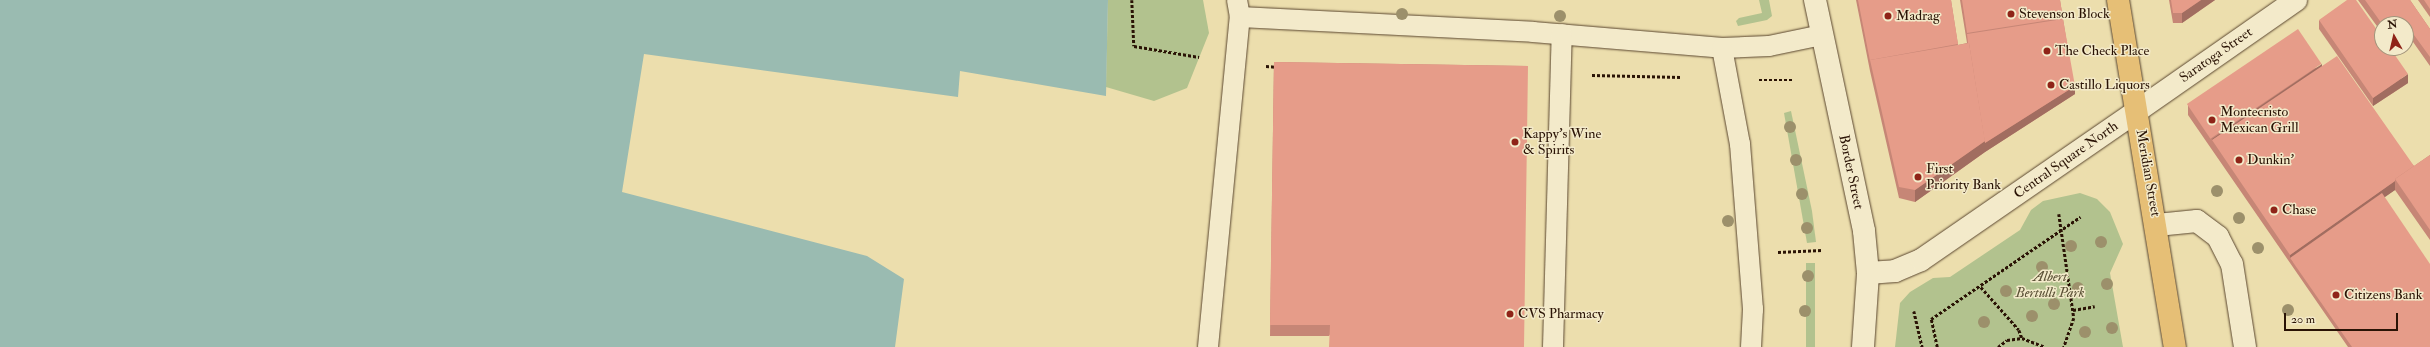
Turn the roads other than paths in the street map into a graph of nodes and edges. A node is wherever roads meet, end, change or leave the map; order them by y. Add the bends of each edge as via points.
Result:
1 (1815, 0) edge
2 (2118, 0) edge
3 (2296, 0) edge
4 (1239, 8) edge
5 (1562, 34) junction
6 (1822, 35) junction
7 (1722, 48) junction
8 (2137, 111) junction
9 (2157, 225) junction
10 (1868, 272) junction
11 (1208, 347) edge
12 (1553, 347) edge
13 (1751, 347) edge
14 (1863, 347) edge
15 (2176, 347) edge
16 (2245, 347) edge

1 - 6 street, Border Street
2 - 8 main road, Meridian Street
3 - 8 street, Saratoga Street
4 - 5 lane
4 - 11 lane
5 - 7 lane
5 - 12 lane
6 - 7 lane via 1770,46
6 - 10 street, Border Street via 1864,231
7 - 13 lane via 1740,144 1748,254
8 - 9 main road, Meridian Street
8 - 10 street, Central Square North via 1920,260 1895,271
9 - 15 main road, Meridian Street
9 - 16 street via 2197,221 2218,237 2232,264
10 - 14 street, Border Street

